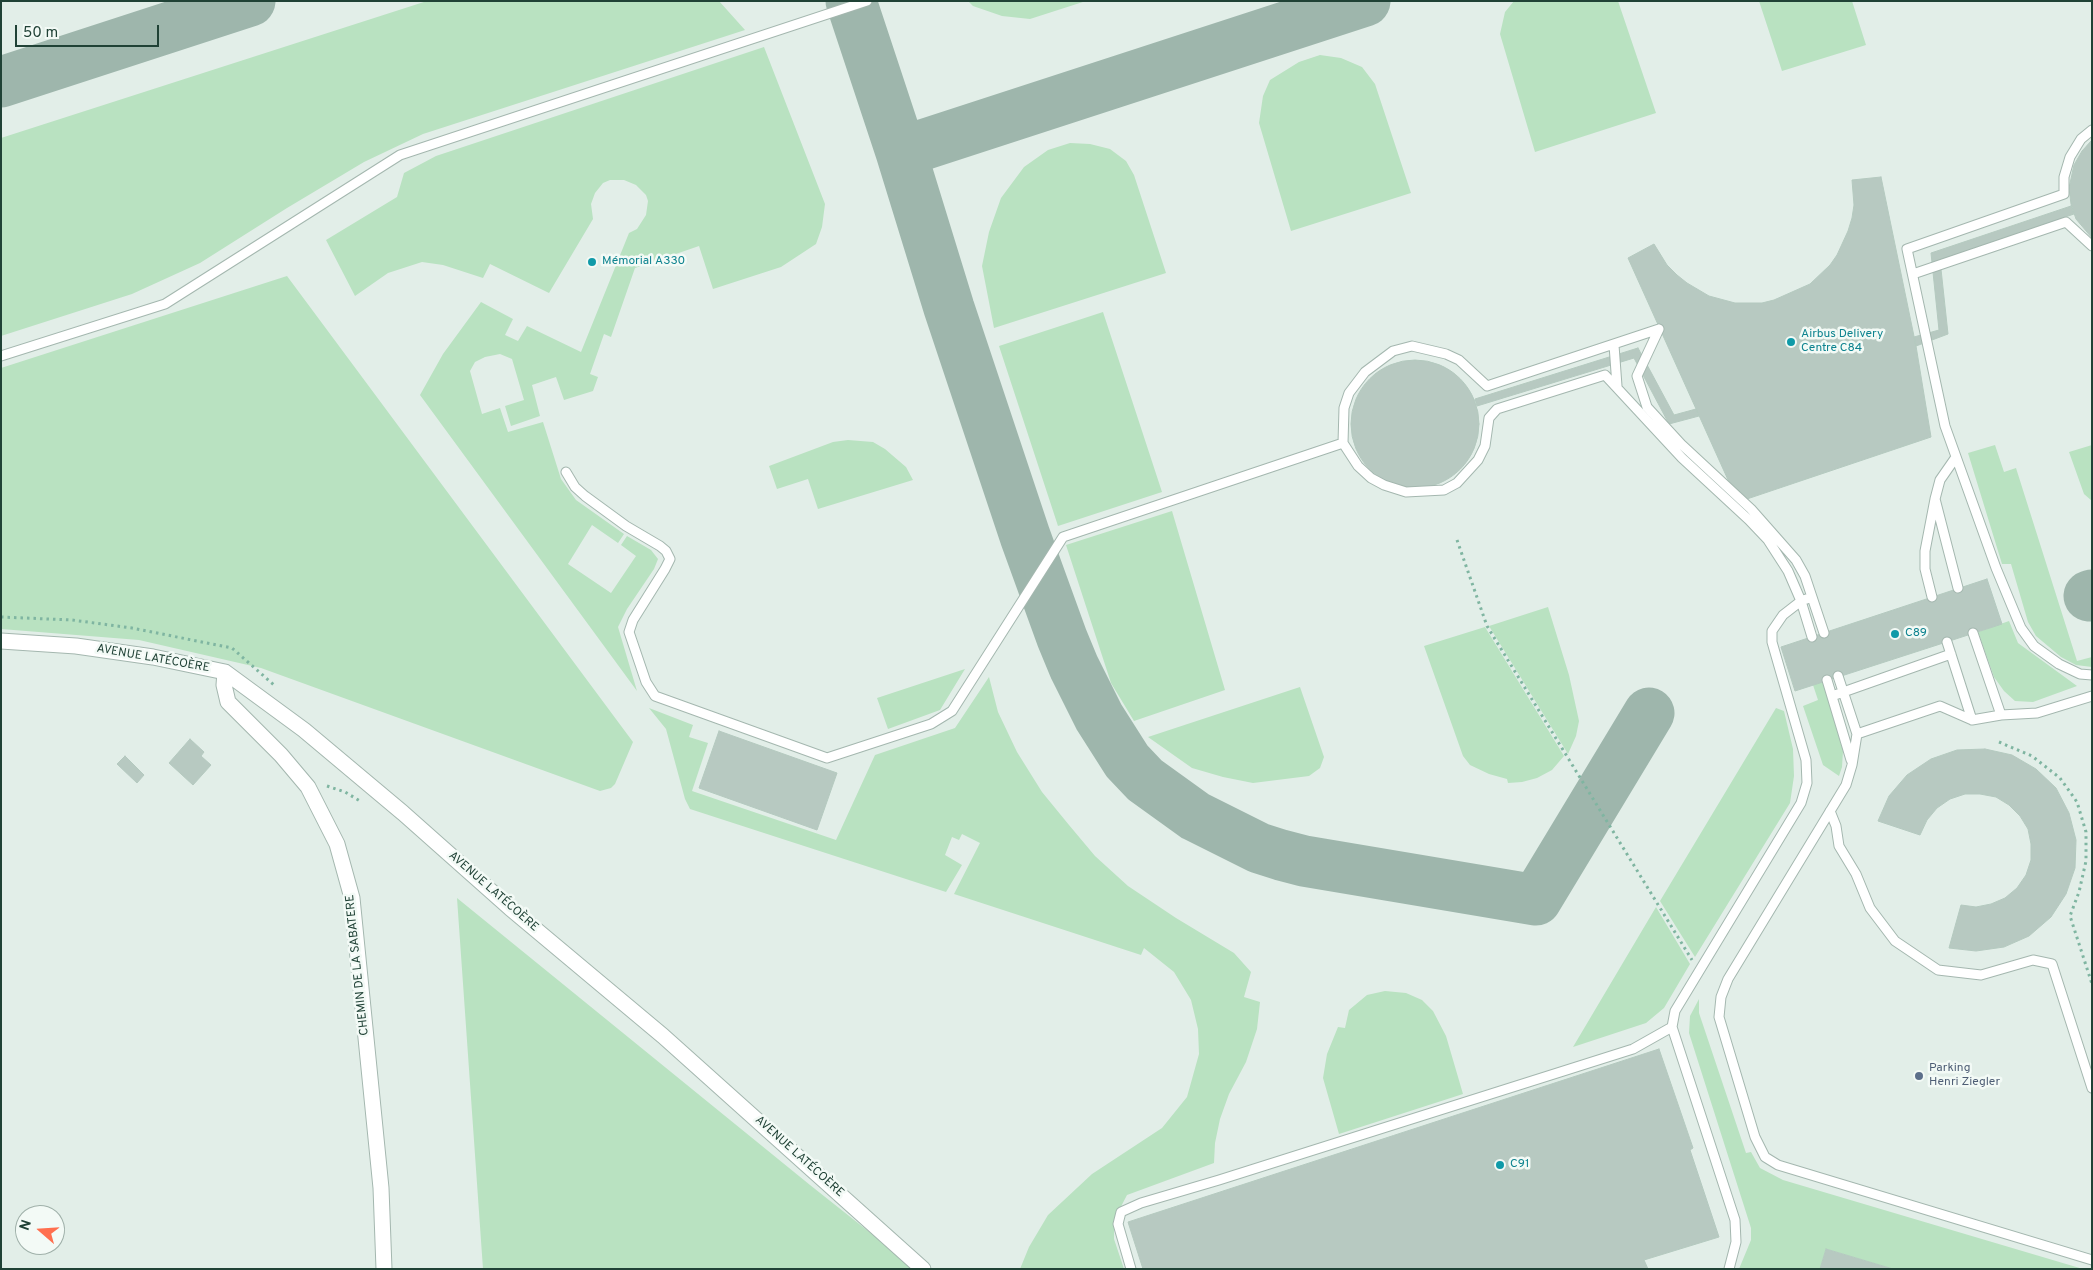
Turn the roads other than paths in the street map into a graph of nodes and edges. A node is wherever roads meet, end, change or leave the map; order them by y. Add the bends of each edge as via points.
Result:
1 (867, 1) edge
2 (2092, 130) edge
3 (2092, 246) edge
4 (1913, 274) junction
5 (1614, 345) junction
6 (1, 356) edge
7 (1617, 386) junction
8 (1343, 443) junction
9 (1956, 457) junction
10 (566, 472) dead end
11 (1935, 499) junction
12 (1958, 588) dead end
13 (1812, 597) junction
14 (1932, 597) dead end
15 (1801, 601) junction
16 (1824, 633) dead end
17 (1974, 633) dead end
18 (1812, 637) dead end
19 (1, 642) edge
20 (1947, 642) dead end
21 (1951, 654) junction
22 (225, 672) junction
23 (2092, 675) edge
24 (1838, 676) dead end
25 (1827, 680) dead end
26 (1844, 692) junction
27 (1832, 696) junction
28 (2092, 696) edge
29 (2001, 715) junction
30 (1972, 720) junction
31 (1857, 734) junction
32 (1852, 765) junction
33 (1830, 811) junction
34 (1672, 1027) junction
35 (2092, 1088) edge
36 (2092, 1260) edge
37 (384, 1269) edge
38 (924, 1269) edge
39 (1131, 1269) edge
40 (1729, 1269) edge

1 - 6 lane via 400,155 165,304
2 - 4 lane via 2081,139 2070,157 2064,177 2064,194 1908,249
3 - 4 lane via 2066,222
4 - 9 lane via 1945,426
5 - 7 lane
5 - 8 lane via 1487,386 1460,360 1446,354 1412,346 1393,351 1365,372 1349,393 1344,408
5 - 13 lane via 1659,329 1637,376 1647,407 1681,444 1772,530 1796,560
7 - 8 lane via 1604,375 1497,409 1489,418 1485,446 1478,460 1457,483 1444,490 1406,492 1384,485 1358,466
7 - 15 lane via 1682,458 1768,540 1788,571
8 - 10 lane via 1063,538 952,710 930,724 827,758 655,696 646,682 629,632 670,558 660,546 585,496
9 - 11 lane via 1940,480
9 - 23 lane via 2021,628 2034,646 2059,664 2080,674
11 - 12 lane
11 - 14 lane via 1925,551 1925,569
13 - 15 lane
13 - 16 lane
15 - 18 lane
15 - 34 lane via 1783,615 1772,631 1772,642 1806,760 1806,783 1801,803 1675,1011
17 - 29 lane
19 - 22 street, AVENUE LATÉCOÈRE via 76,646
20 - 21 lane
21 - 26 lane
21 - 30 lane
22 - 37 street, CHEMIN DE LA SABATERE via 228,702 308,787 337,844 352,898 381,1188
22 - 38 street, AVENUE LATÉCOÈRE via 304,730 403,813 662,1036
24 - 26 lane
25 - 27 lane
26 - 27 lane
26 - 31 lane
27 - 32 lane
28 - 29 lane via 2037,713
29 - 30 lane
30 - 31 lane via 1940,706
31 - 32 lane
32 - 33 lane via 1846,785
33 - 35 lane via 1839,846 1856,874 1870,908 1895,941 1938,970 1981,975 2033,960 2052,964
33 - 36 lane via 1728,978 1721,997 1719,1017 1755,1137 1765,1156 1778,1165
34 - 39 lane via 1634,1049 1141,1203 1121,1212 1118,1224
34 - 40 lane via 1735,1220 1736,1242

